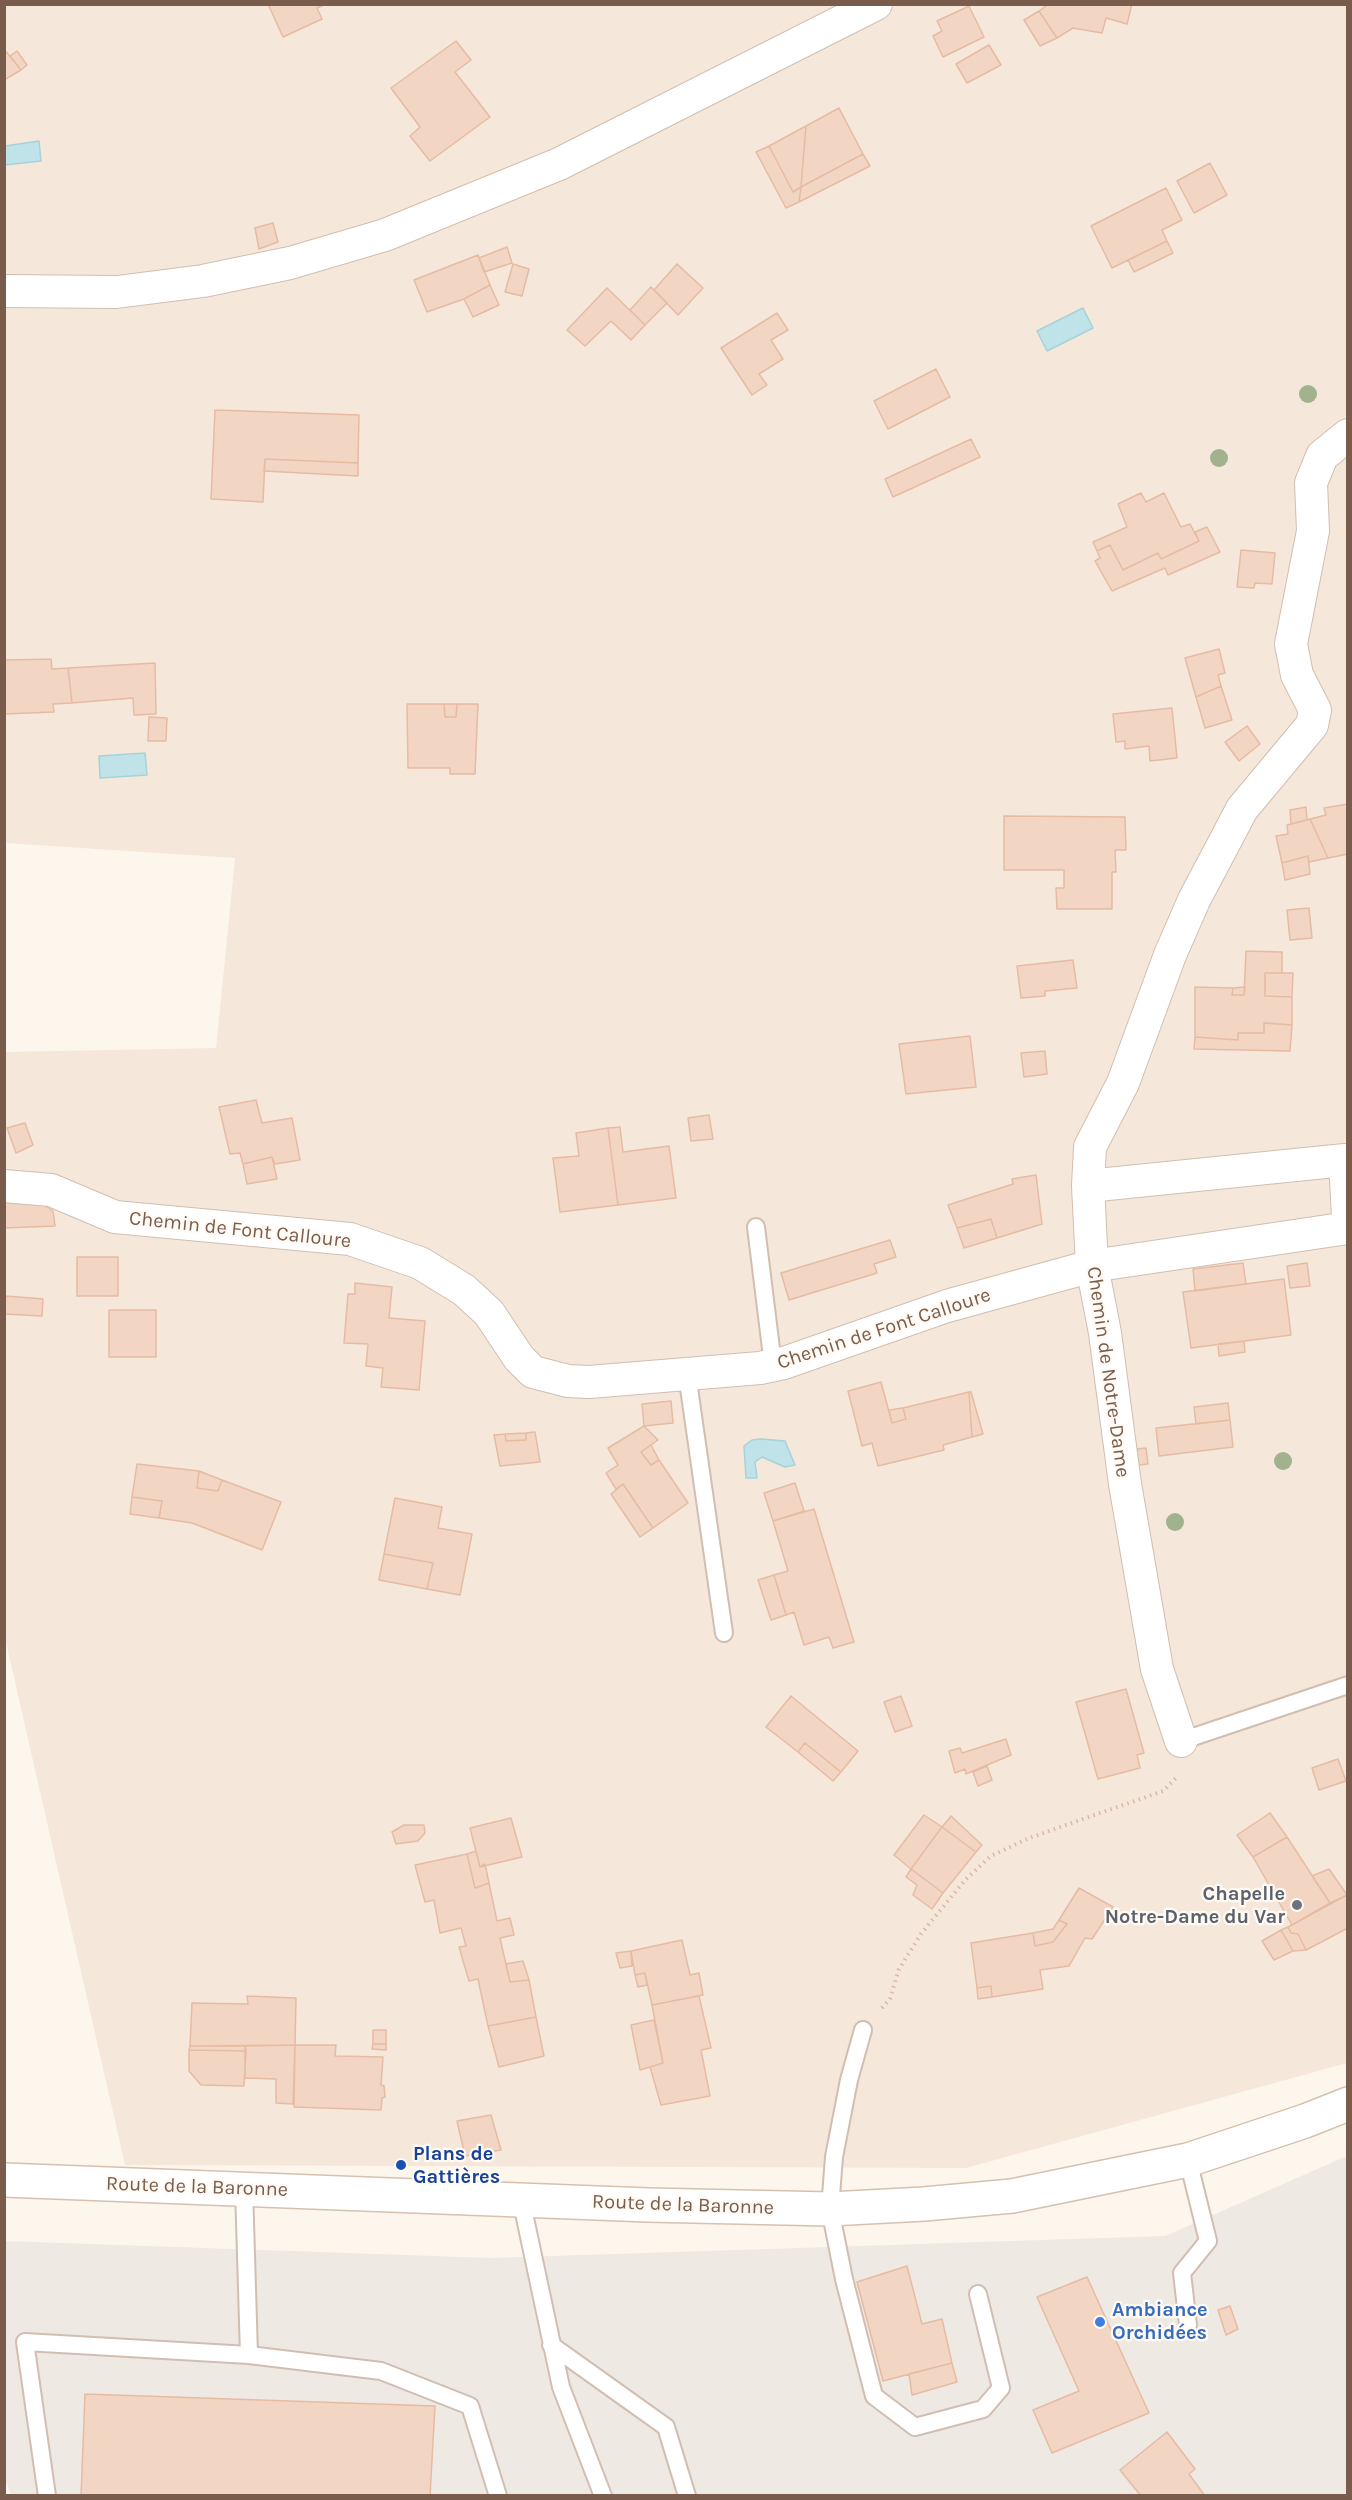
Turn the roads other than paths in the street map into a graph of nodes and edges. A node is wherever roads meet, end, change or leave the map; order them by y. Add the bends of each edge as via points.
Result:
1 (876, 4) edge
2 (4, 291) edge
3 (1347, 435) edge
4 (1346, 1160) edge
5 (4, 1186) edge
6 (1088, 1186) junction
7 (1347, 1218) edge
8 (756, 1227) dead end
9 (1347, 1228) edge
10 (1092, 1266) junction
11 (773, 1365) junction
12 (687, 1374) junction
13 (724, 1633) dead end
14 (1347, 1685) edge
15 (1181, 1741) joint
16 (863, 2030) road end
17 (1347, 2104) edge
18 (1188, 2160) junction
19 (4, 2180) edge
20 (244, 2188) junction
21 (521, 2199) junction
22 (830, 2209) junction
23 (978, 2294) dead end
24 (1188, 2325) dead end
25 (551, 2345) junction
26 (249, 2355) junction
27 (47, 2496) edge
28 (498, 2496) edge
29 (603, 2496) edge
30 (687, 2496) edge

1 - 2 street via 559,164 385,235 290,263 203,281 117,292
3 - 6 street, Chemin de Notre-Dame via 1322,456 1311,483 1313,531 1291,644 1297,675 1315,710 1312,725 1242,809 1194,900 1124,1083 1090,1147
4 - 6 street
4 - 7 street
5 - 12 street, Chemin de Font Calloure via 51,1190 115,1217 350,1239 420,1263 464,1290 489,1313 533,1372 589,1382
6 - 10 street, Chemin de Notre-Dame
8 - 11 lane
9 - 10 street, Chemin de Font Calloure
10 - 11 street, Chemin de Font Calloure via 947,1306
10 - 15 street, Chemin de Notre-Dame via 1157,1669
11 - 12 street, Chemin de Font Calloure
12 - 13 lane
14 - 15 lane
16 - 22 lane via 834,2157
17 - 18 main road, Route de la Baronne
18 - 22 main road, Route de la Baronne via 1012,2196
18 - 24 lane via 1208,2241 1182,2273
19 - 20 main road, Route de la Baronne
20 - 21 main road, Route de la Baronne
20 - 26 lane
21 - 22 main road, Route de la Baronne
21 - 25 lane
22 - 23 lane via 843,2279 874,2396 915,2427 983,2409 1001,2388
25 - 29 lane via 561,2388
25 - 30 lane via 666,2427
26 - 27 lane via 26,2342
26 - 28 lane via 381,2371 470,2406

